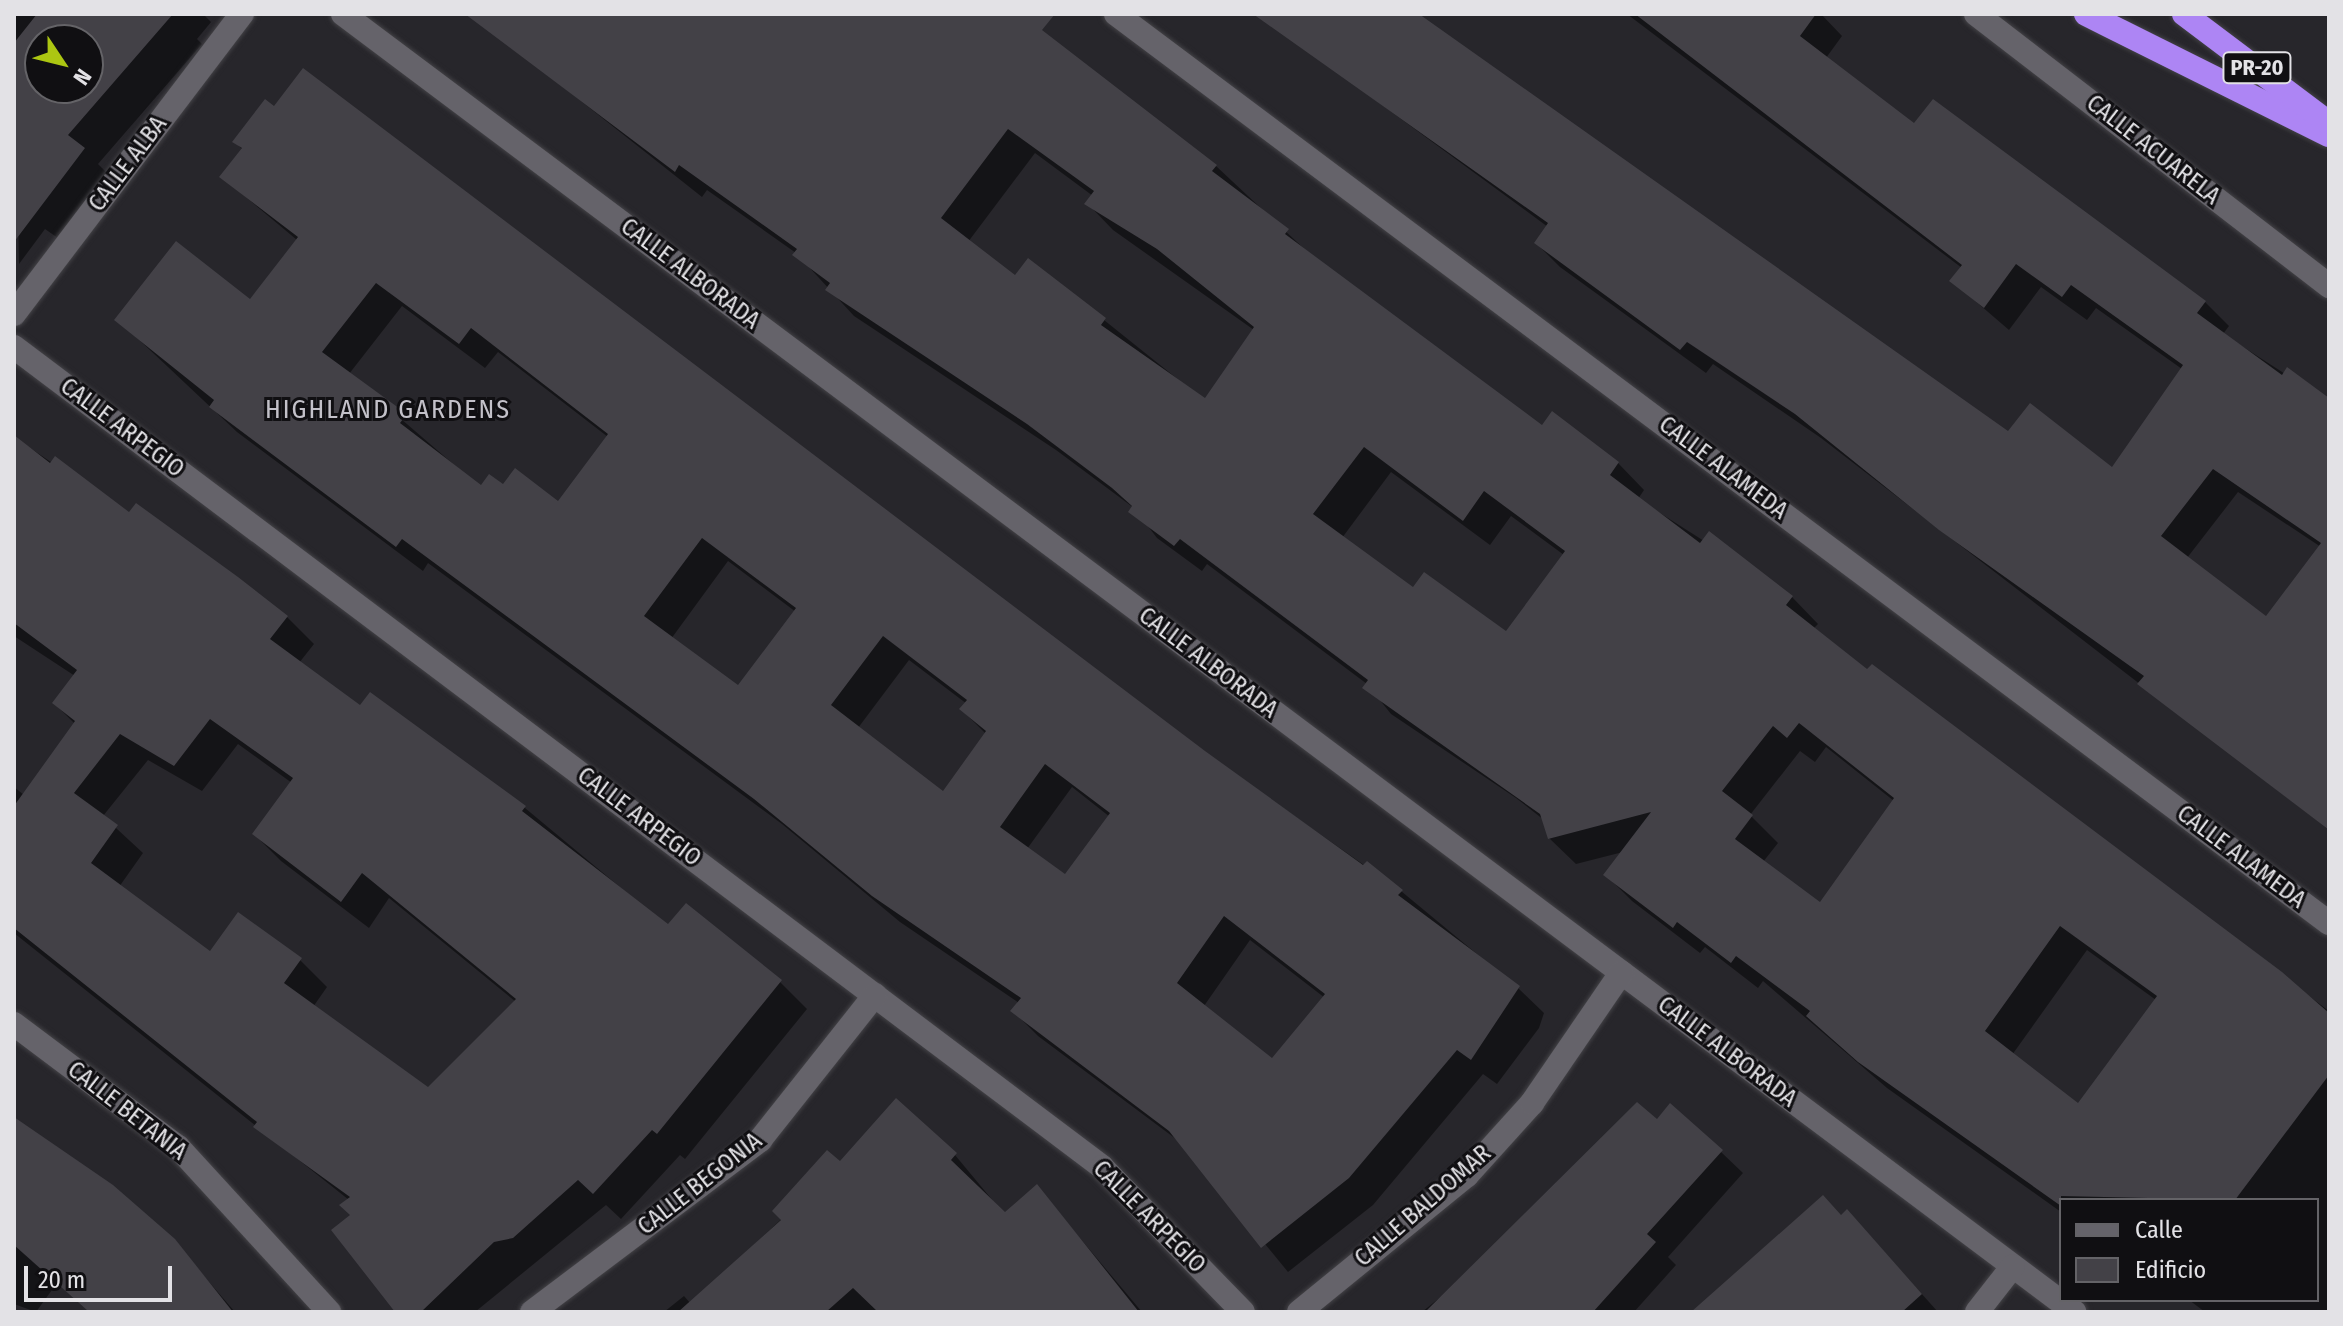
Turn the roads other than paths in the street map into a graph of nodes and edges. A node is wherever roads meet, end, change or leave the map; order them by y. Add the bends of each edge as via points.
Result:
1 (242, 14) edge
2 (343, 14) edge
3 (1116, 14) edge
4 (1976, 14) edge
5 (2086, 14) edge
6 (2184, 14) edge
7 (2329, 123) edge
8 (2329, 135) edge
9 (2329, 286) edge
10 (14, 314) edge
11 (14, 347) edge
12 (2329, 923) edge
13 (1621, 973) junction
14 (875, 995) junction
15 (14, 1024) edge
16 (2013, 1266) junction
17 (2059, 1301) edge
18 (329, 1312) edge
19 (532, 1312) edge
20 (1243, 1312) edge
21 (1299, 1312) edge
22 (1977, 1312) edge

1 - 10 street, CALLE ALBA
2 - 13 street, CALLE ALBORADA
3 - 12 street, CALLE ALAMEDA
4 - 9 street, CALLE ACUARELA
5 - 8 highway
6 - 7 highway, PR-20
11 - 14 street, CALLE ARPEGIO
13 - 16 street, CALLE ALBORADA
13 - 21 street, CALLE BALDOMAR via 1532,1103 1467,1175
14 - 19 street, CALLE BEGONIA via 760,1140
14 - 20 street, CALLE ARPEGIO via 1102,1167
15 - 18 street, CALLE BETANIA via 178,1147
16 - 17 street, CALLE ALBORADA
16 - 22 street

